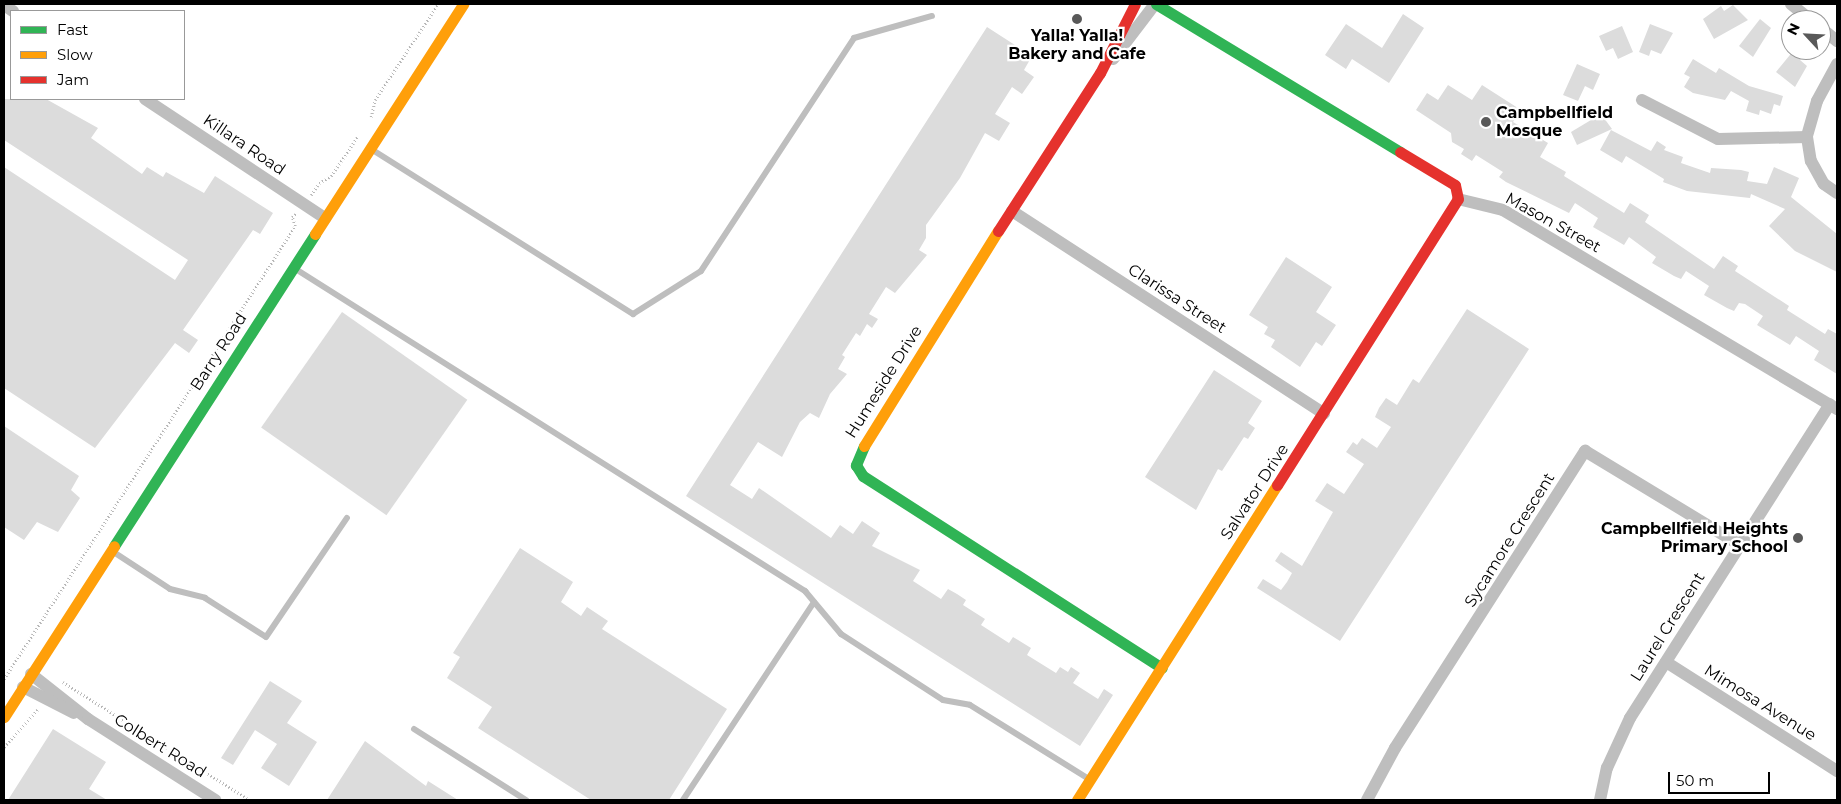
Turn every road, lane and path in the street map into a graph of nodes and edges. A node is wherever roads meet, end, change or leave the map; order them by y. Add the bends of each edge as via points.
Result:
1 (438, 4) edge
2 (463, 4) edge
3 (1135, 4) edge
4 (1156, 4) edge
5 (932, 16) dead end
6 (1837, 64) edge
7 (1100, 73) junction
8 (147, 100) edge
9 (1642, 100) dead end
10 (367, 124) dead end
11 (363, 132) dead end
12 (1807, 137) junction
13 (370, 148) junction
14 (1837, 194) edge
15 (1458, 199) junction
16 (305, 205) junction
17 (1012, 211) junction
18 (325, 218) junction
19 (293, 267) junction
20 (1833, 406) edge
21 (1324, 414) junction
22 (347, 518) dead end
23 (1740, 545) junction
24 (111, 550) junction
25 (814, 602) junction
26 (1666, 662) junction
27 (1162, 668) junction
28 (31, 674) junction
29 (4, 679) edge
30 (23, 687) junction
31 (4, 718) edge
32 (88, 719) junction
33 (414, 729) dead end
34 (1837, 771) edge
35 (1090, 779) junction
36 (215, 800) edge
37 (526, 800) edge
38 (682, 800) edge
39 (1077, 800) edge
40 (1367, 800) edge
41 (1600, 800) edge

1 - 10 path via 375,100
2 - 13 street, Barry Road
3 - 7 street, Humeside Drive
4 - 7 street
4 - 15 street via 1455,186
5 - 13 lane via 854,38 701,271 633,314
6 - 12 street via 1817,101
7 - 17 street, Humeside Drive
8 - 16 street, Killara Road
9 - 12 street via 1718,139
11 - 16 path
12 - 14 street via 1811,160 1824,184
13 - 18 street, Barry Road
15 - 20 street, Mason Street via 1503,210
15 - 21 street, Salvator Drive
16 - 18 street, Killara Road
16 - 29 path via 292,218 295,226
17 - 21 street, Clarissa Street
17 - 27 street, Humeside Drive via 871,429 856,465 864,476
18 - 19 street, Barry Road
19 - 24 street, Barry Road
19 - 25 lane via 805,591
20 - 23 street, Laurel Crescent
21 - 27 street, Salvator Drive
22 - 24 lane via 266,637 205,598 170,589
23 - 26 street, Laurel Crescent
23 - 40 street, Sycamore Crescent via 1585,451 1395,748
24 - 28 street, Barry Road
25 - 35 lane via 841,634 943,700 970,705
25 - 38 lane
26 - 34 street, Mimosa Avenue
26 - 41 street, Laurel Crescent via 1630,718 1607,768
27 - 35 street, Salvator Drive
28 - 30 street, Barry Road
28 - 32 street, Colbert Road
30 - 31 street, Barry Road
30 - 32 street, Colbert Road
32 - 36 street, Colbert Road
33 - 37 lane
35 - 39 street, Salvator Drive

